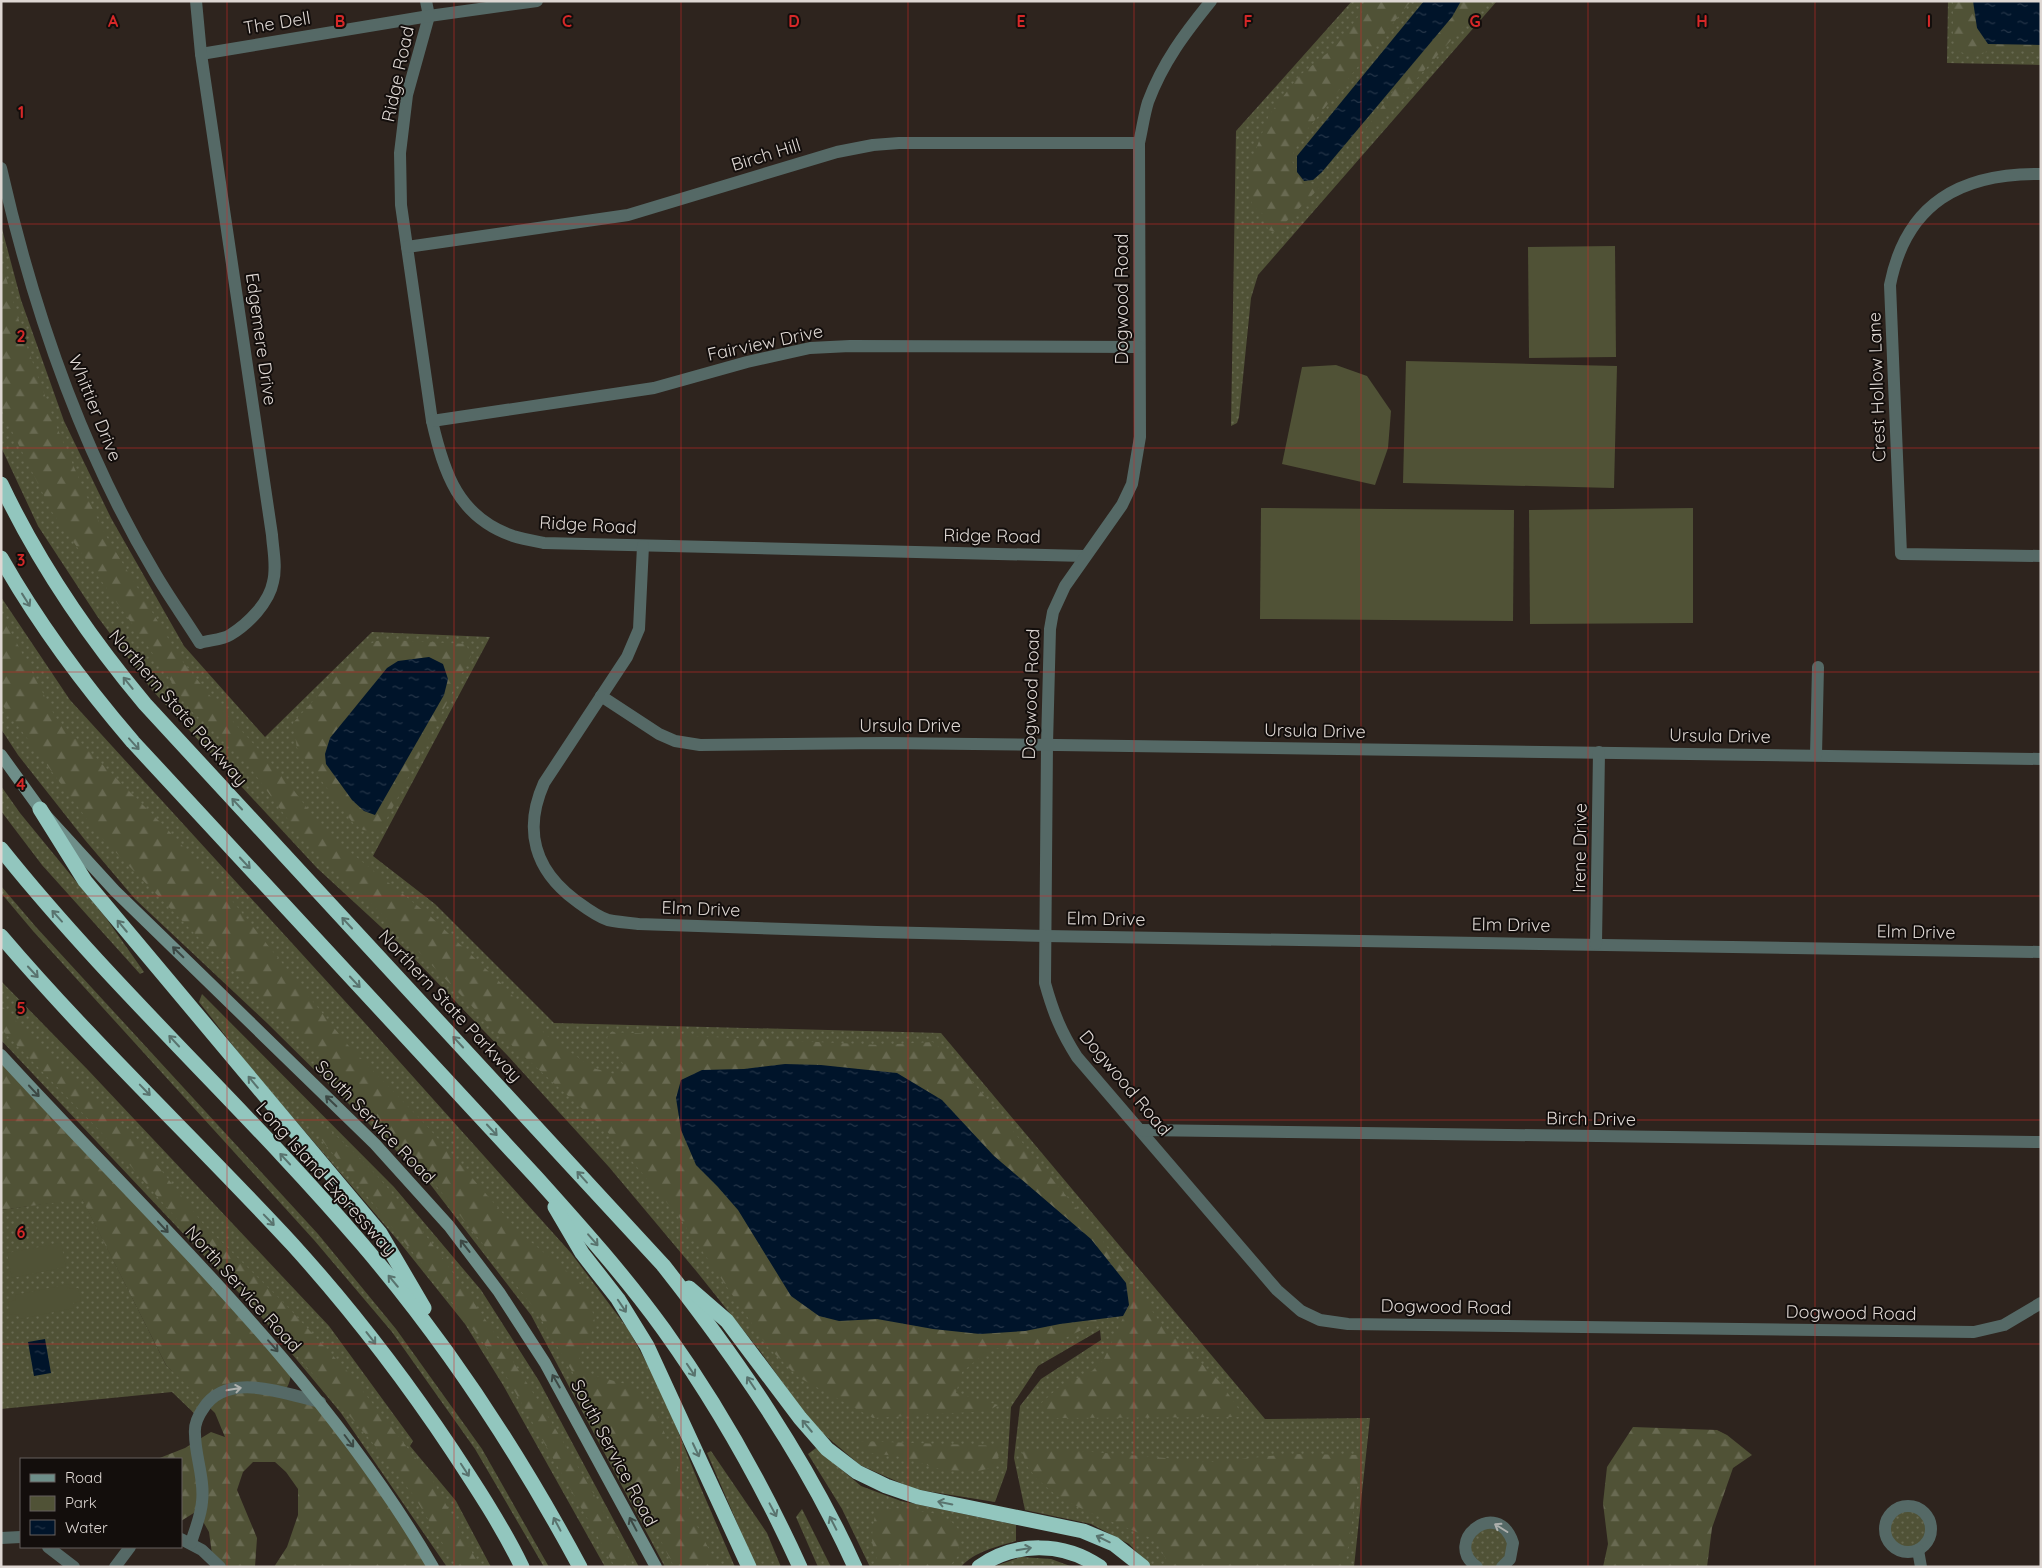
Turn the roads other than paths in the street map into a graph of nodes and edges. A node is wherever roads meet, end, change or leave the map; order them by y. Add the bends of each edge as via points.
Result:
1 (196, 1) edge
2 (426, 1) edge
3 (537, 1) edge
4 (1211, 1) edge
5 (429, 16) junction
6 (202, 54) junction
7 (1140, 143) junction
8 (1, 168) edge
9 (2041, 174) edge
10 (407, 247) junction
11 (1139, 347) junction
12 (432, 421) junction
13 (1, 484) edge
14 (643, 546) junction
15 (1086, 556) junction
16 (2041, 556) edge
17 (1, 558) edge
18 (200, 643) joint
19 (1818, 667) dead end
20 (601, 696) junction
21 (1047, 744) junction
22 (1599, 752) junction
23 (1, 755) edge
24 (1816, 755) junction
25 (2041, 759) edge
26 (40, 809) junction
27 (1, 849) edge
28 (1, 936) edge
29 (1045, 936) junction
30 (1596, 944) junction
31 (2041, 952) edge
32 (1, 1055) edge
33 (1141, 1130) junction
34 (2041, 1142) edge
35 (537, 1178) junction
36 (663, 1265) junction
37 (2041, 1303) edge
38 (464, 1376) junction
39 (320, 1402) junction
40 (20, 1537) edge
41 (1, 1538) edge
42 (186, 1541) edge
43 (49, 1548) edge
44 (129, 1548) edge
45 (1918, 1550) dead end
46 (74, 1567) edge
47 (115, 1567) edge
48 (220, 1567) edge
49 (434, 1567) edge
50 (522, 1567) edge
51 (580, 1567) edge
52 (656, 1567) edge
53 (749, 1567) edge
54 (800, 1567) edge
55 (855, 1567) edge
56 (979, 1567) edge
57 (1100, 1567) edge
58 (1143, 1567) edge
59 (1477, 1567) edge
60 (1502, 1567) edge
61 (1921, 1567) edge

1 - 6 street, Edgemere Drive
2 - 5 street, Ridge Road
3 - 5 street, The Dell
4 - 7 street, Dogwood Road via 1164,64 1148,104
5 - 6 street, The Dell
5 - 10 street, Ridge Road via 407,95 400,154 401,205
6 - 18 street, Edgemere Drive via 275,570 269,595 255,615 229,636
7 - 10 street, Birch Hill via 873,145 837,152 628,215
7 - 11 street, Dogwood Road
8 - 18 street, Whittier Drive via 42,323 80,424 154,573
9 - 16 street, Crest Hollow Lane via 1984,179 1951,192 1924,212 1903,242 1890,285 1901,554
10 - 12 street, Ridge Road
11 - 12 street, Fairview Drive via 810,348 654,388
11 - 15 street, Dogwood Road via 1140,437 1132,484 1122,505
12 - 14 street, Ridge Road via 449,480 465,503 492,526 513,536 544,543
36 -> 13 highway, Northern State Parkway via 145,704 60,589 16,516
14 - 15 street, Ridge Road
14 - 20 street, Elm Drive via 639,629 627,657
15 - 21 street, Dogwood Road via 1059,598 1051,623
17 -> 35 highway via 62,654 133,742
19 - 24 street
20 - 21 street, Ursula Drive via 659,734 675,741 700,745
20 - 29 street, Elm Drive via 544,782 532,826 535,847 546,872 560,889 592,912 610,920 639,924
21 - 22 street, Ursula Drive
21 - 29 street, Dogwood Road
22 - 24 street, Ursula Drive
22 - 30 street, Irene Drive
23 - 26 main road, South Service Road
24 - 25 street, Ursula Drive
38 -> 26 highway via 380,1233 85,881
52 -> 26 main road, South Service Road via 545,1363 505,1300 455,1234 395,1164 135,911
38 -> 27 highway, Long Island Expressway via 349,1229 95,957
28 -> 50 highway via 294,1246 365,1330 463,1468
29 - 30 street, Elm Drive
29 - 33 street, Dogwood Road via 1045,983 1054,1016 1078,1057
30 - 31 street, Elm Drive
32 -> 39 main road, North Service Road via 226,1294
33 - 34 street, Birch Drive
33 - 37 street, Dogwood Road via 1277,1290 1301,1310 1320,1320 1348,1324 1974,1332 2004,1325
35 -> 53 highway via 582,1253 618,1299 648,1346
35 -> 54 highway via 595,1242 664,1329 754,1475
55 -> 36 highway, Northern State Parkway via 821,1499 774,1418
58 -> 36 highway via 1114,1544 1083,1531 918,1497 857,1472 827,1449 814,1434 727,1321
51 -> 38 highway, Long Island Expressway via 525,1469
42 -> 39 street via 202,1501 202,1478 194,1431 207,1403 218,1393 234,1387 275,1391
39 -> 49 main road, North Service Road via 368,1466
40 - 41 street
42 - 48 street via 202,1550
43 - 46 street
44 - 47 street
45 - 61 street
56 -> 57 highway via 1001,1555 1034,1548 1079,1554
60 -> 59 street via 1510,1559 1513,1543 1506,1529 1491,1523 1476,1527 1467,1538 1467,1553

